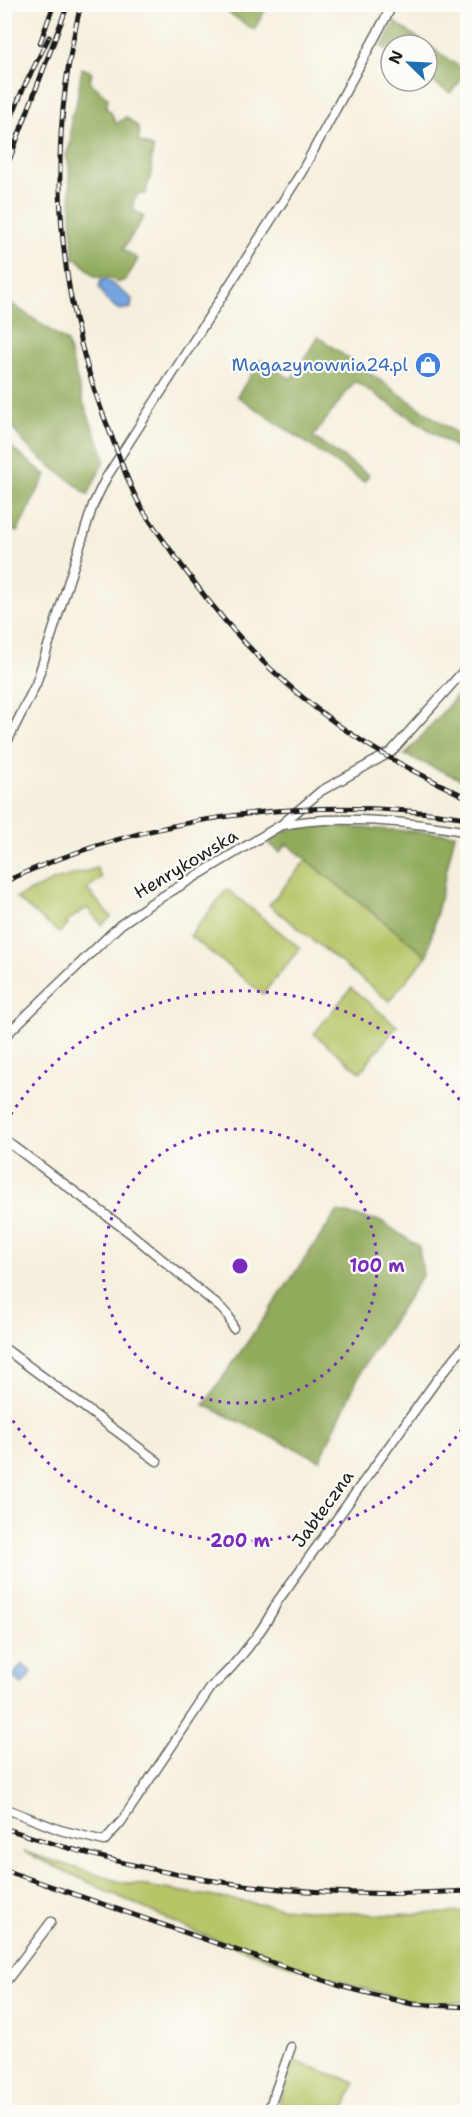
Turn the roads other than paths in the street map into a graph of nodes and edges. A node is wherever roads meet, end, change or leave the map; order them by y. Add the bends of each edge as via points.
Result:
1 (393, 4) edge
2 (458, 4) edge
3 (468, 11) edge
4 (468, 666) edge
5 (4, 748) edge
6 (281, 825) junction
7 (468, 832) edge
8 (4, 1037) edge
9 (4, 1139) edge
10 (233, 1328) dead end
11 (468, 1342) edge
12 (4, 1348) edge
13 (157, 1461) dead end
14 (4, 1808) edge
15 (51, 1922) dead end
16 (4, 1984) edge
17 (291, 2048) dead end
18 (268, 2112) edge

1 - 5 street via 301,173 106,478 93,505 36,684
2 - 3 street
4 - 6 street, Henrykowska via 402,741 376,762 309,799
6 - 7 street via 309,819
6 - 8 street, Henrykowska via 120,925
9 - 10 street via 195,1286 222,1309
11 - 14 street, Jabłeczna via 276,1602 266,1624 212,1686 121,1822 104,1841 60,1830
12 - 13 street
15 - 16 street
17 - 18 street

